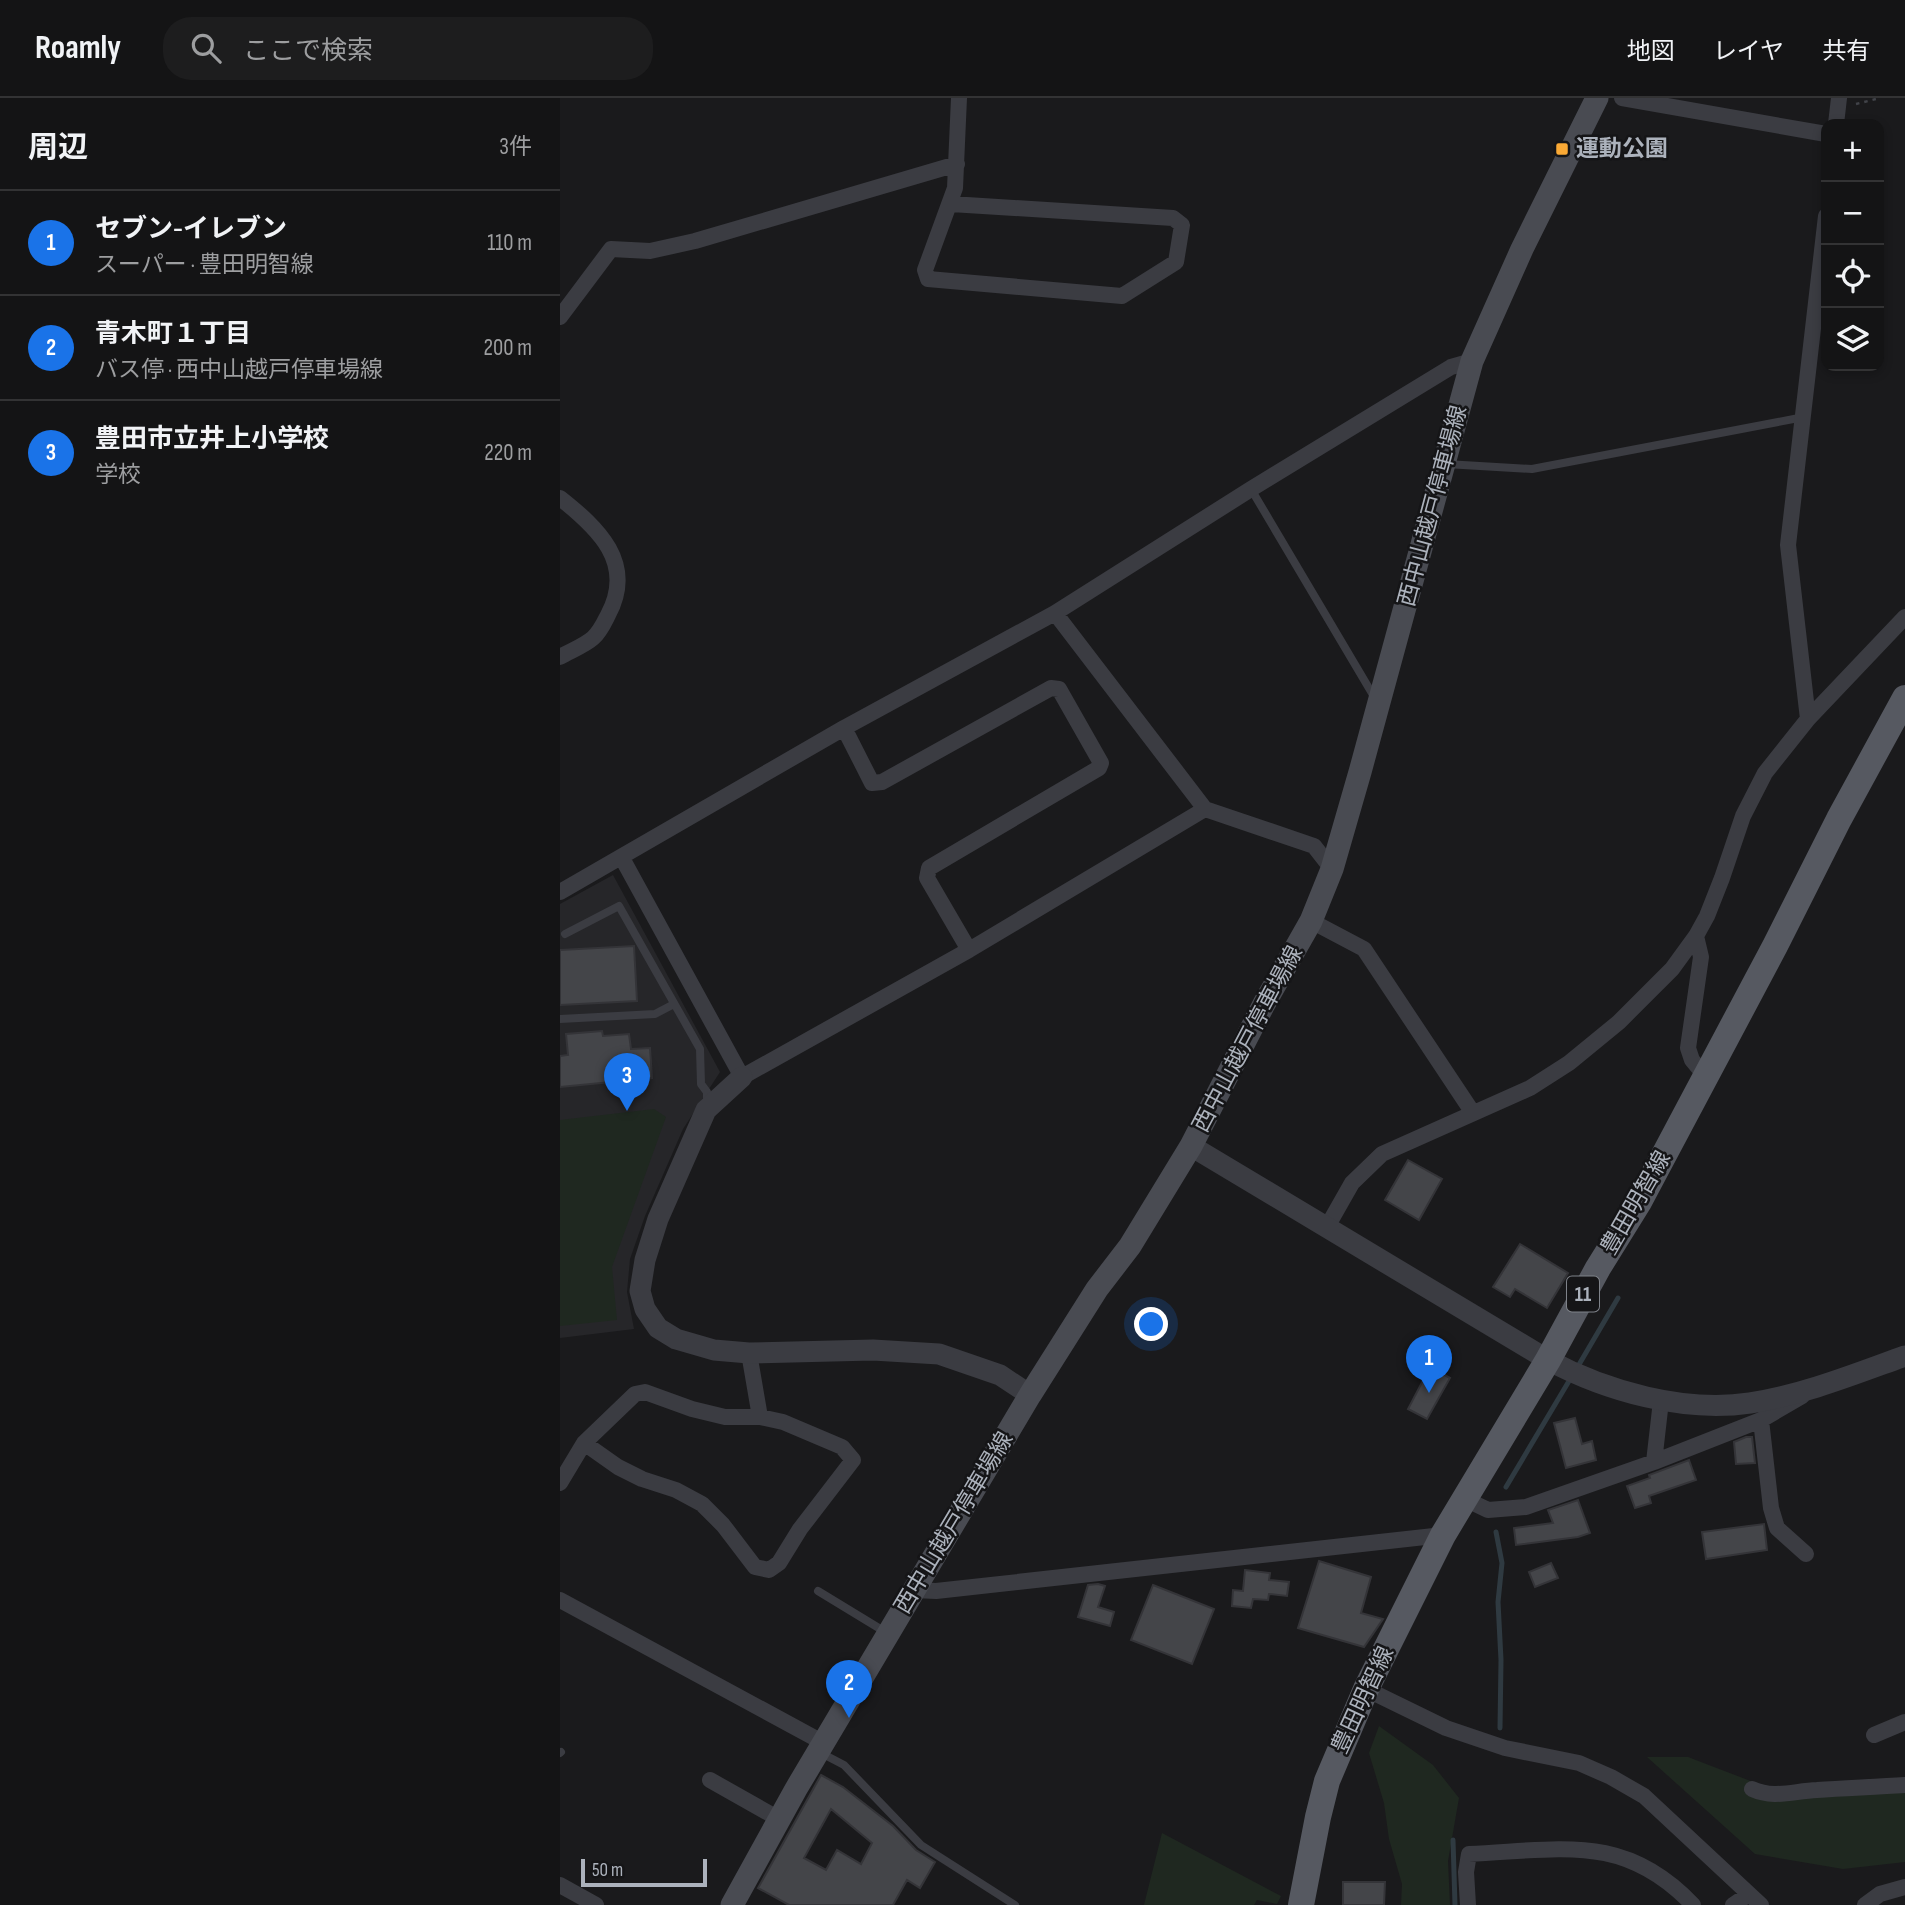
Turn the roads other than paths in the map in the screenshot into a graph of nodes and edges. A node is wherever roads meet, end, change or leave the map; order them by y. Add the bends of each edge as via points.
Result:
1 (959, 98) edge
2 (1597, 98) edge
3 (1622, 98) edge
4 (1839, 98) edge
5 (1837, 119) edge
6 (1821, 133) edge
7 (957, 164) junction
8 (951, 204) junction
9 (1823, 245) edge
10 (560, 317) edge
11 (1472, 361) junction
12 (1804, 416) junction
13 (1446, 464) junction
14 (1251, 489) junction
15 (560, 498) edge
16 (1055, 613) junction
17 (1905, 617) edge
18 (560, 657) edge
19 (1905, 698) edge
20 (1379, 706) junction
21 (1808, 719) junction
22 (844, 728) junction
23 (1205, 809) junction
24 (622, 858) junction
25 (1332, 869) junction
26 (560, 892) edge
27 (1311, 921) junction
28 (565, 934) dead end
29 (1696, 936) junction
30 (969, 950) junction
31 (674, 1004) junction
32 (560, 1019) edge
33 (742, 1077) junction
34 (1706, 1077) junction
35 (706, 1110) junction
36 (1473, 1113) junction
37 (1191, 1146) junction
38 (1328, 1227) junction
39 (749, 1353) junction
40 (1905, 1356) edge
41 (1548, 1360) junction
42 (1820, 1386) junction
43 (1030, 1395) junction
44 (1661, 1401) junction
45 (760, 1417) junction
46 (1761, 1420) junction
47 (584, 1443) junction
48 (1654, 1462) junction
49 (560, 1483) edge
50 (1465, 1499) junction
51 (1443, 1535) junction
52 (1806, 1554) dead end
53 (914, 1590) junction
54 (818, 1591) dead end
55 (560, 1600) edge
56 (888, 1634) junction
57 (1366, 1689) junction
58 (1905, 1722) edge
59 (1874, 1735) dead end
60 (821, 1747) junction
61 (710, 1780) dead end
62 (1905, 1785) edge
63 (1752, 1788) dead end
64 (779, 1819) junction
65 (560, 1885) edge
66 (1905, 1887) edge
67 (1755, 1900) edge
68 (596, 1905) edge
69 (732, 1905) edge
70 (1015, 1905) edge
71 (1301, 1905) edge
72 (1468, 1905) edge
73 (1693, 1905) edge
74 (1733, 1905) edge
75 (1865, 1905) edge

1 - 7 street
2 - 11 main road, 西中山越戸停車場線
3 - 6 street
4 - 5 street
7 - 8 street
7 - 10 street via 695,241 650,251 611,249
8 - 8 street via 925,270 928,279 1122,296 1176,262 1181,225 1173,218
9 - 12 street
11 - 13 main road, 西中山越戸停車場線
11 - 14 street via 1451,367
12 - 13 lane via 1532,469
12 - 21 street via 1788,545
13 - 20 main road, 西中山越戸停車場線
14 - 16 street
14 - 20 lane
15 - 18 street via 606,541 617,575 613,606 602,627 593,638
16 - 22 street
16 - 23 street
17 - 21 street
19 - 34 main road, 豊田明智線 / 11
20 - 25 main road, 西中山越戸停車場線
21 - 29 street via 1765,773
22 - 24 street
22 - 30 street via 872,783 882,782 1051,688 1059,689 1101,763 929,868 927,878
23 - 25 street via 1314,846
23 - 30 street
24 - 26 street
24 - 33 street
25 - 27 main road, 西中山越戸停車場線
27 - 36 street via 1364,949
27 - 37 main road, 西中山越戸停車場線
28 - 31 lane via 619,906
29 - 34 street via 1701,957 1688,1048
29 - 36 street via 1672,969 1625,1017 1569,1063 1530,1088
30 - 33 street
31 - 32 lane via 655,1014
31 - 35 lane via 700,1049
33 - 35 street
34 - 41 main road, 豊田明智線 / 11
35 - 39 street via 658,1219 640,1291 658,1328 676,1339 714,1350
36 - 38 street via 1382,1154 1352,1183
37 - 38 street
37 - 43 main road, 西中山越戸停車場線
38 - 41 street
39 - 43 street via 873,1350 939,1354 1000,1375
39 - 45 street
40 - 42 street
41 - 44 street via 1575,1375
41 - 50 main road, 豊田明智線 / 11
42 - 44 street via 1750,1403
42 - 46 street
43 - 53 main road, 西中山越戸停車場線
44 - 48 street
45 - 47 street via 724,1417 645,1392 635,1394
45 - 47 street via 842,1447 853,1460 779,1563 769,1570 755,1567 702,1504 618,1467
46 - 48 street
46 - 52 street via 1777,1528
47 - 49 street
48 - 50 street via 1526,1507 1488,1510
50 - 51 main road, 豊田明智線 / 11
51 - 53 street
51 - 57 main road, 豊田明智線 / 11
53 - 56 main road, 西中山越戸停車場線
54 - 56 lane
55 - 60 street
56 - 60 main road, 西中山越戸停車場線
57 - 67 street via 1446,1728 1505,1748 1579,1763 1611,1777 1644,1796
57 - 71 main road, 豊田明智線 / 11 via 1328,1781
58 - 59 street
60 - 64 main road, 西中山越戸停車場線
60 - 70 lane via 921,1845
61 - 64 street
62 - 63 street via 1776,1795
64 - 69 main road, 西中山越戸停車場線
65 - 68 street
66 - 75 street via 1880,1894
67 - 74 street
72 - 73 street via 1469,1854 1578,1849 1627,1858 1652,1869

